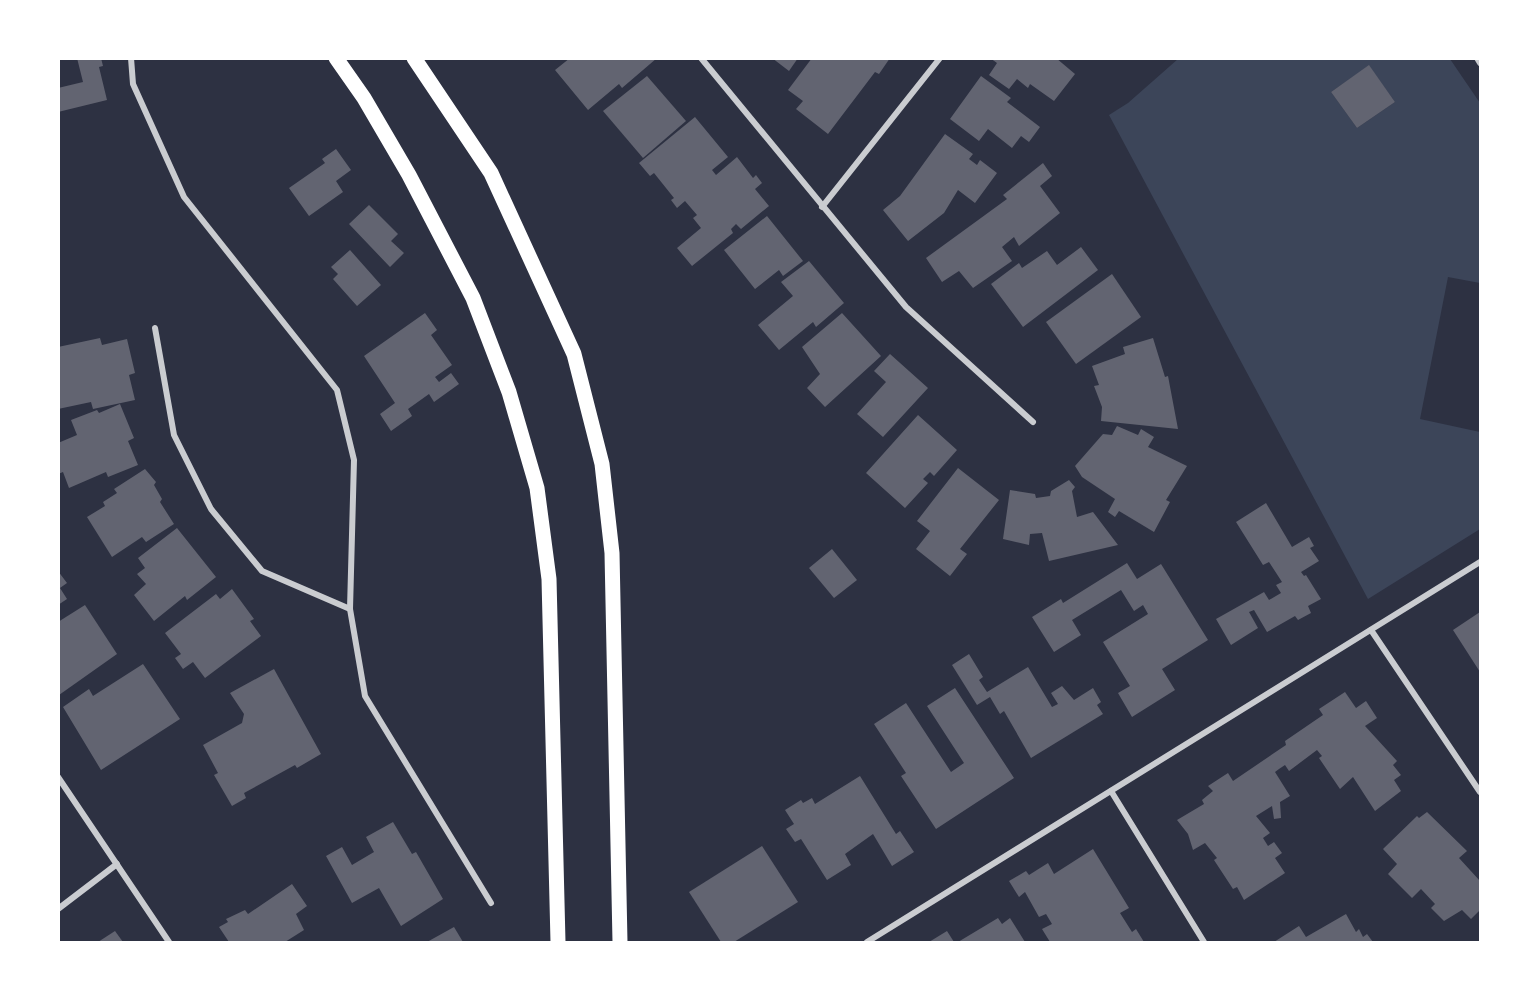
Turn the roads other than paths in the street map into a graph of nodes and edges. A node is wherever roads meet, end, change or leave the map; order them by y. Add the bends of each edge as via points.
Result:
1 (131, 58) edge
2 (336, 58) edge
3 (414, 58) edge
4 (701, 58) edge
5 (940, 58) edge
6 (1477, 58) edge
7 (1480, 63) edge
8 (822, 207) junction
9 (155, 328) dead end
10 (1033, 422) dead end
11 (1480, 562) edge
12 (350, 609) junction
13 (1371, 630) junction
14 (58, 777) edge
15 (1111, 791) junction
16 (1480, 792) edge
17 (117, 864) junction
18 (491, 903) dead end
19 (58, 909) edge
20 (169, 942) edge
21 (558, 942) edge
22 (620, 942) edge
23 (867, 942) edge
24 (1204, 942) edge

1 - 12 street via 133,84 184,197 337,390 354,460
2 - 21 main road via 410,175 473,298 509,392 537,488 549,579
3 - 22 main road via 491,173 574,354 602,464 612,553
4 - 8 street
5 - 8 street
6 - 7 street
8 - 10 street via 906,307
9 - 12 street via 174,435 211,509 262,571
11 - 13 street
12 - 18 street via 365,696
13 - 15 street
13 - 16 street
14 - 17 street
15 - 23 street
15 - 24 street
17 - 19 street
17 - 20 street

